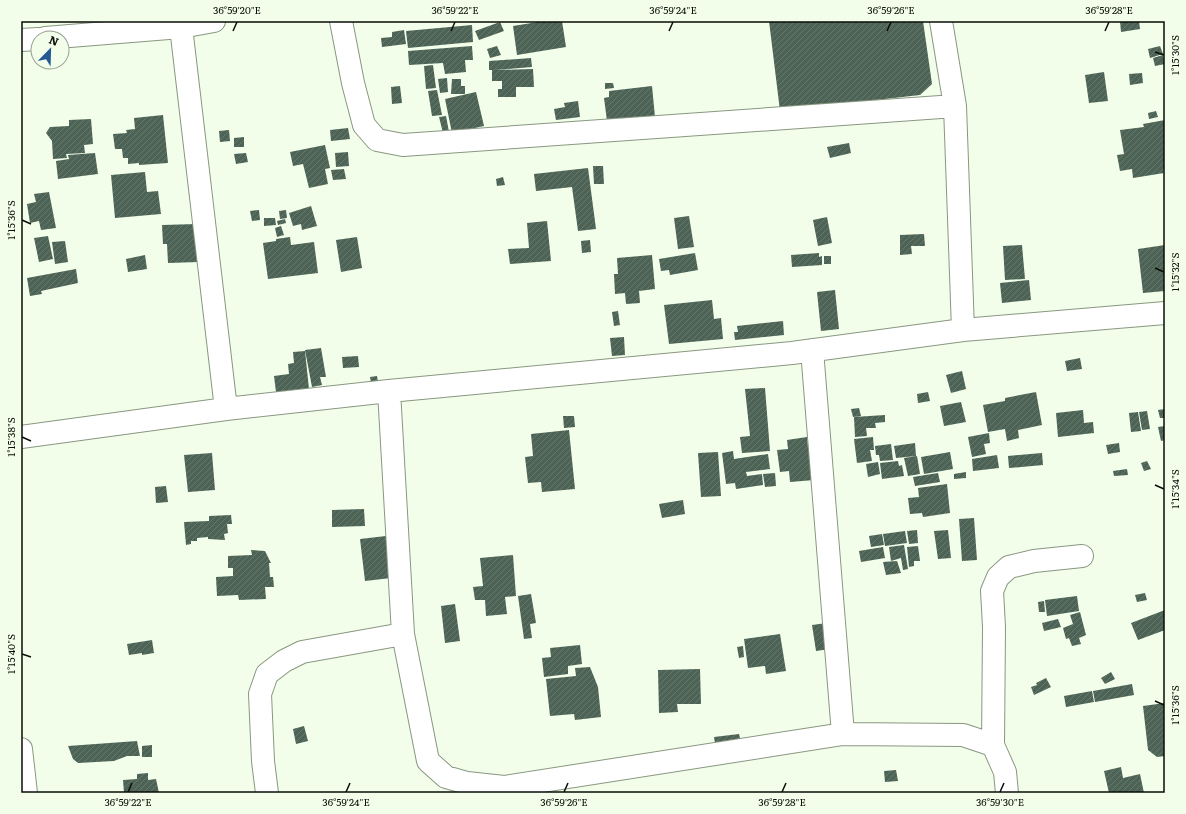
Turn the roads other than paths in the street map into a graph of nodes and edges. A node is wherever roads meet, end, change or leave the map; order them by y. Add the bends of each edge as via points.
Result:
1 (214, 21) edge
2 (341, 21) edge
3 (941, 21) edge
4 (181, 27) junction
5 (70, 36) edge
6 (955, 106) junction
7 (1165, 313) edge
8 (963, 330) junction
9 (812, 350) junction
10 (389, 391) junction
11 (226, 409) junction
12 (21, 437) edge
13 (1082, 556) dead end
14 (403, 634) junction
15 (843, 734) junction
16 (993, 745) junction
17 (21, 749) edge
18 (26, 793) edge
19 (267, 793) edge
20 (1007, 793) edge

1 - 4 street
2 - 6 street via 364,125 377,140 403,146
3 - 6 street
4 - 5 street
4 - 11 street
6 - 8 street
7 - 8 street
8 - 9 street
9 - 10 street
9 - 15 street
10 - 11 street
10 - 14 street
11 - 12 street
13 - 16 street via 1034,561 1010,567 998,577 992,591
14 - 15 street via 428,762 446,777 467,783 504,787
14 - 19 street via 302,652 267,674 260,694
15 - 16 street via 963,735
16 - 20 street via 1005,772
17 - 18 street

